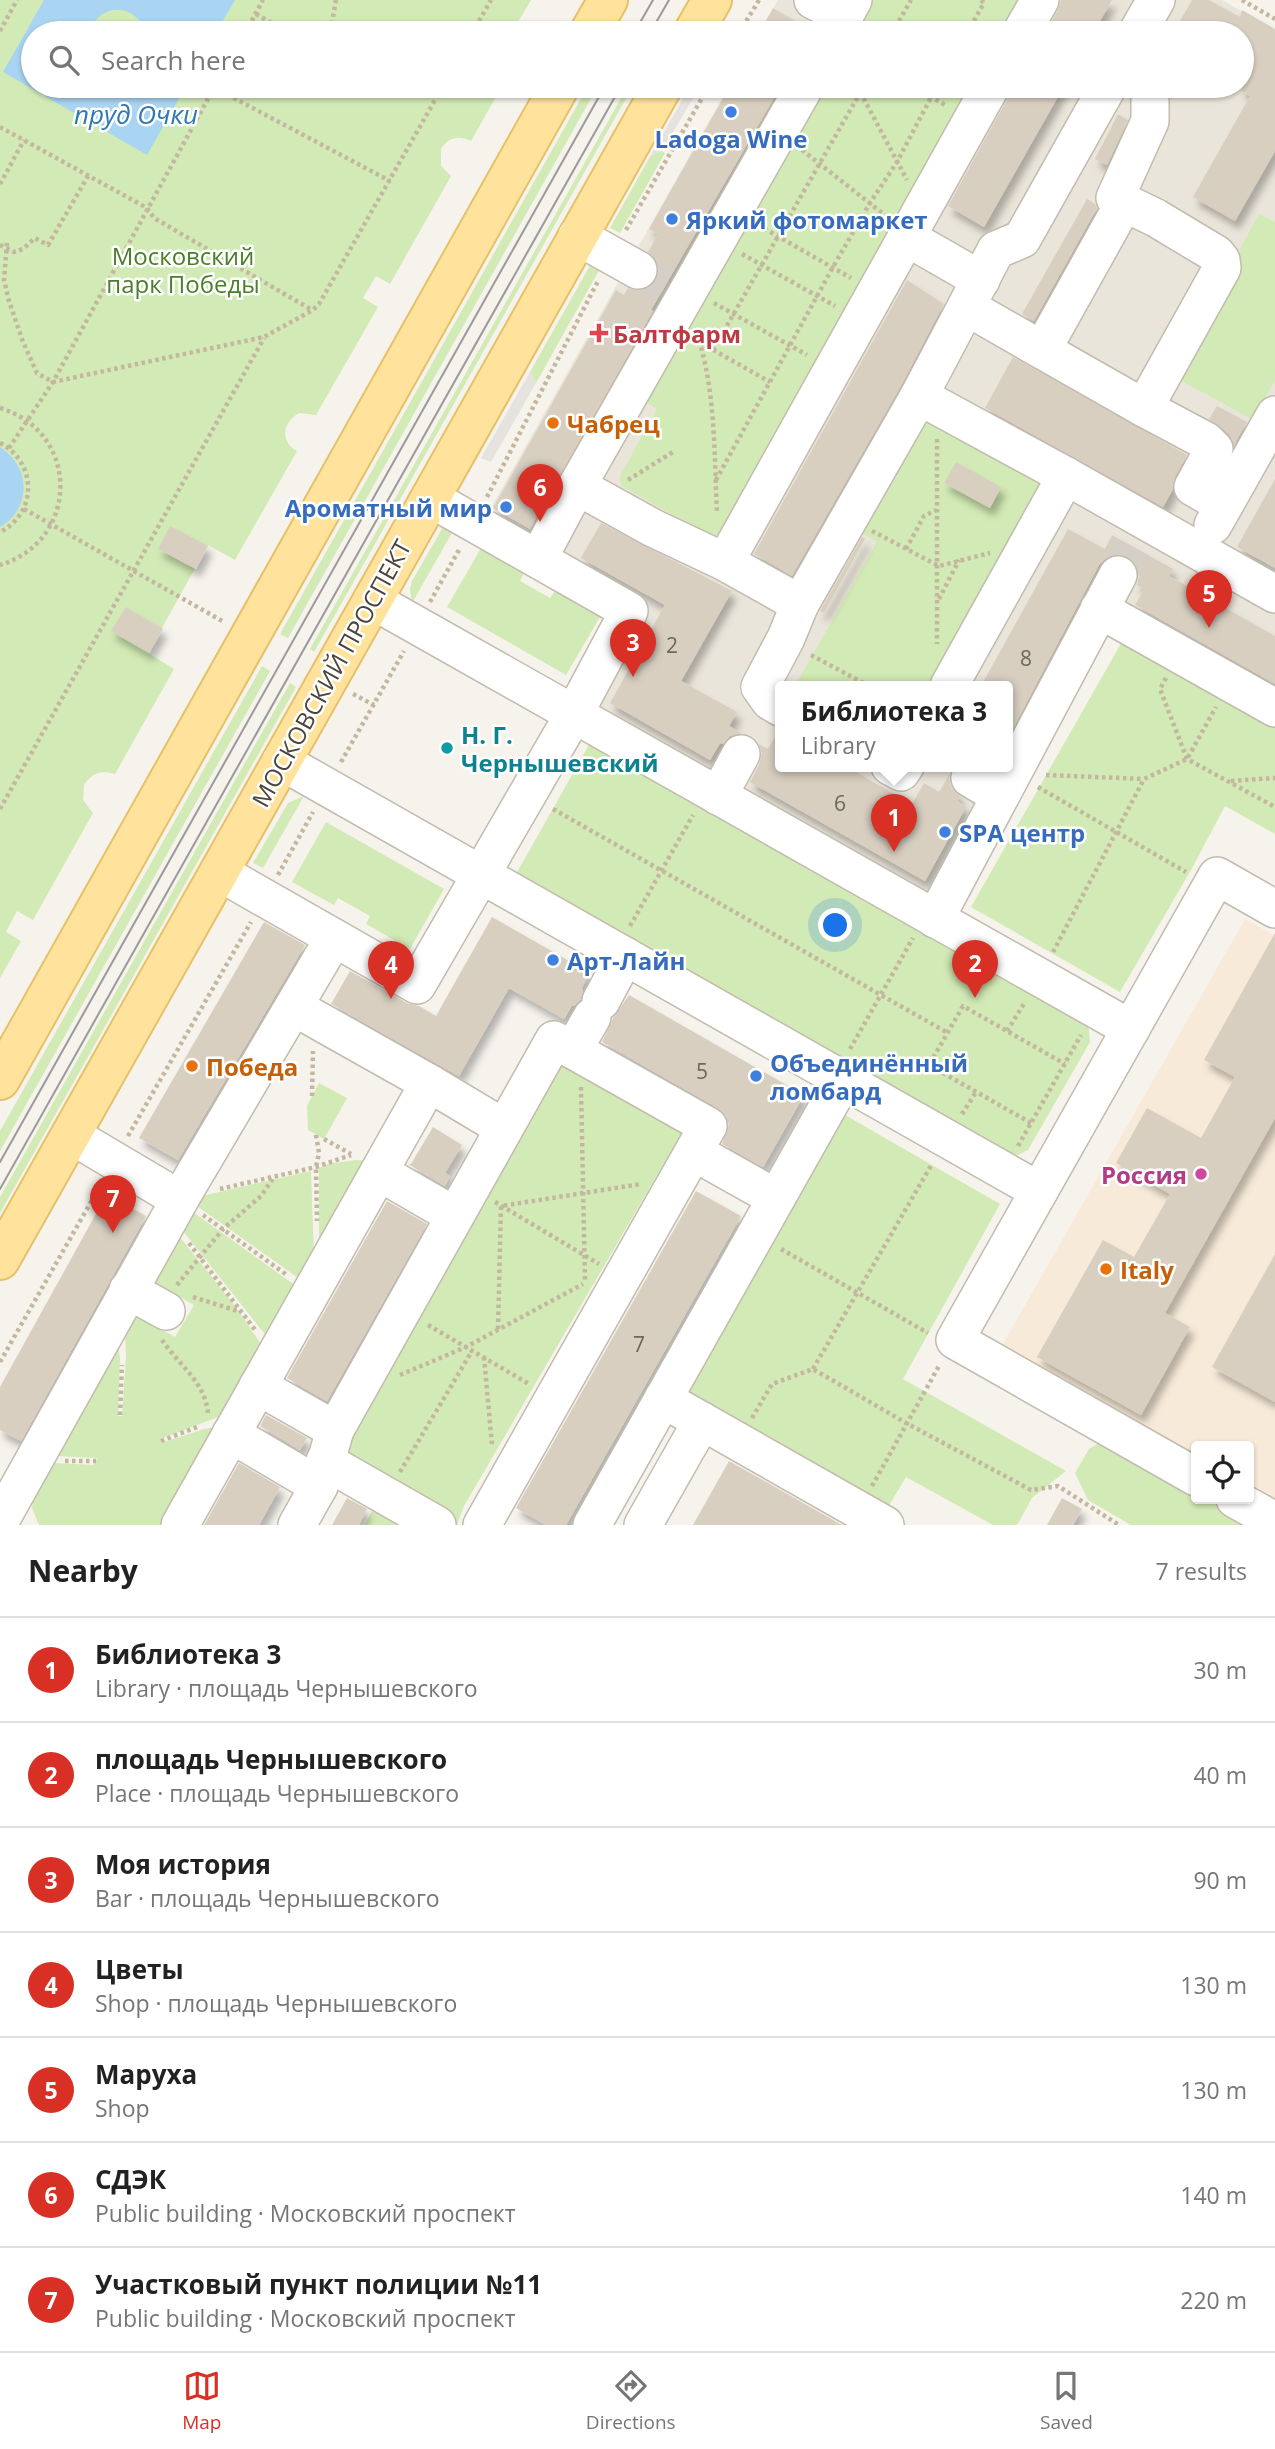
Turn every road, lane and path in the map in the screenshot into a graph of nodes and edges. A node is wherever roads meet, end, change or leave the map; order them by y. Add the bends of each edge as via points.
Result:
1 (17, 0) edge
2 (263, 0) edge
3 (336, 0) edge
4 (491, 0) edge
5 (608, 0) edge
6 (712, 0) edge
7 (759, 0) edge
8 (911, 0) edge
9 (981, 0) edge
10 (1040, 0) edge
11 (1242, 0) edge
12 (256, 13) junction
13 (1275, 19) edge
14 (252, 21) edge
15 (269, 21) edge
16 (332, 21) edge
17 (479, 21) edge
18 (596, 21) edge
19 (700, 21) edge
20 (747, 21) edge
21 (899, 21) edge
22 (974, 21) edge
23 (1028, 21) edge
24 (0, 31) edge
25 (209, 98) edge
26 (235, 98) edge
27 (436, 98) edge
28 (553, 98) edge
29 (656, 98) edge
30 (706, 98) edge
31 (798, 98) edge
32 (857, 98) edge
33 (863, 98) edge
34 (930, 98) edge
35 (933, 98) edge
36 (984, 98) edge
37 (1101, 98) edge
38 (1150, 98) edge
39 (972, 120) junction
40 (0, 127) edge
41 (779, 131) junction
42 (24, 140) junction
43 (897, 162) junction
44 (820, 164) junction
45 (88, 176) junction
46 (390, 181) junction
47 (0, 184) edge
48 (870, 203) junction
49 (1124, 203) junction
50 (147, 208) junction
51 (914, 223) junction
52 (725, 225) junction
53 (577, 236) junction
54 (779, 237) junction
55 (0, 244) edge
56 (6, 246) junction
57 (763, 265) junction
58 (833, 267) junction
59 (657, 279) junction
60 (974, 293) junction
61 (817, 295) junction
62 (868, 305) junction
63 (313, 310) junction
64 (733, 314) junction
65 (264, 337) junction
66 (700, 342) junction
67 (790, 346) junction
68 (713, 350) junction
69 (1042, 350) junction
70 (832, 369) junction
71 (53, 382) junction
72 (770, 382) junction
73 (929, 401) junction
74 (0, 408) edge
75 (1144, 408) junction
76 (1275, 415) edge
77 (28, 421) junction
78 (0, 443) edge
79 (9, 448) junction
80 (673, 452) dead end
81 (1066, 476) junction
82 (716, 480) junction
83 (587, 491) junction
84 (430, 498) junction
85 (1224, 505) junction
86 (24, 509) junction
87 (936, 510) junction
88 (848, 519) junction
89 (474, 523) junction
90 (51, 525) junction
91 (0, 532) edge
92 (1028, 543) junction
93 (1133, 548) junction
94 (906, 549) junction
95 (1199, 551) junction
96 (538, 559) junction
97 (959, 561) junction
98 (725, 562) junction
99 (0, 565) edge
100 (939, 566) junction
101 (134, 571) junction
102 (1275, 594) edge
103 (372, 600) junction
104 (430, 603) dead end
105 (937, 603) junction
106 (800, 604) junction
107 (1098, 609) junction
108 (226, 622) dead end
109 (785, 640) junction
110 (409, 641) dead end
111 (937, 644) dead end
112 (1179, 654) junction
113 (860, 681) edge
114 (952, 681) edge
115 (350, 692) dead end
116 (775, 704) edge
117 (374, 705) junction
118 (1217, 705) dead end
119 (1275, 708) edge
120 (573, 714) junction
121 (1013, 727) edge
122 (1187, 760) junction
123 (281, 761) junction
124 (335, 772) dead end
125 (977, 777) edge
126 (1275, 778) edge
127 (1144, 779) junction
128 (1228, 782) junction
129 (713, 793) junction
130 (527, 795) junction
131 (1275, 807) edge
132 (0, 809) edge
133 (314, 810) dead end
134 (1116, 831) junction
135 (663, 871) junction
136 (219, 872) junction
137 (482, 876) junction
138 (1217, 876) junction
139 (264, 899) junction
140 (1275, 909) edge
141 (935, 919) junction
142 (334, 938) junction
143 (627, 942) junction
144 (1054, 951) dead end
145 (881, 995) junction
146 (1026, 1000) dead end
147 (1096, 1010) junction
148 (303, 1013) junction
149 (1130, 1029) junction
150 (1007, 1031) junction
151 (948, 1033) junction
152 (577, 1053) junction
153 (1065, 1064) junction
154 (0, 1080) edge
155 (843, 1080) junction
156 (429, 1083) junction
157 (976, 1092) junction
158 (312, 1096) dead end
159 (1031, 1123) junction
160 (955, 1125) dead end
161 (504, 1128) junction
162 (71, 1135) junction
163 (316, 1135) dead end
164 (114, 1160) junction
165 (365, 1163) junction
166 (687, 1165) junction
167 (931, 1165) dead end
168 (316, 1167) junction
169 (1004, 1171) junction
170 (274, 1177) junction
171 (1039, 1191) junction
172 (583, 1194) junction
173 (776, 1198) junction
174 (463, 1202) junction
175 (177, 1203) junction
176 (501, 1206) junction
177 (317, 1223) dead end
178 (223, 1229) junction
179 (755, 1235) junction
180 (584, 1256) junction
181 (200, 1258) junction
182 (0, 1260) edge
183 (623, 1278) junction
184 (585, 1283) junction
185 (311, 1292) junction
186 (857, 1292) junction
187 (585, 1294) dead end
188 (157, 1307) junction
189 (402, 1310) junction
190 (243, 1313) junction
191 (498, 1330) junction
192 (955, 1340) junction
193 (466, 1348) junction
194 (472, 1351) junction
195 (484, 1357) junction
196 (0, 1362) edge
197 (813, 1368) junction
198 (266, 1371) junction
199 (357, 1392) junction
200 (554, 1399) junction
201 (663, 1399) junction
202 (702, 1421) junction
203 (906, 1423) junction
204 (220, 1427) junction
205 (738, 1441) junction
206 (493, 1447) dead end
207 (326, 1459) junction
208 (11, 1474) edge
209 (1191, 1474) edge
210 (386, 1496) junction
211 (1244, 1504) edge
212 (872, 1518) edge
213 (0, 1521) edge
214 (1275, 1521) edge
215 (484, 1524) edge
216 (1118, 1524) edge
217 (180, 1525) edge
218 (297, 1525) edge
219 (437, 1525) edge
220 (592, 1525) edge
221 (643, 1525) edge

1 - 24 path
2 - 12 path
3 - 16 path
4 - 17 path
5 - 18 main road
6 - 19 main road
7 - 20 path
8 - 21 path
9 - 22 path via 984,3
10 - 23 street
11 - 13 path
12 - 14 path
12 - 15 path
25 - 50 path
26 - 46 path
27 - 46 path
28 - 154 main road
29 - 53 main road, МОСКОВСКИЙ ПРОСПЕКТ
30 - 59 path
31 - 41 street
32 - 44 path
33 - 43 path
34 - 43 path
35 - 39 path
36 - 39 street
37 - 60 street via 1022,239 996,250
38 - 49 street via 1150,121 1115,198
39 - 51 street
40 - 42 path
41 - 44 path
41 - 52 street
42 - 45 path
42 - 47 path
43 - 48 path
43 - 51 path
44 - 48 path
44 - 54 path
45 - 50 path
45 - 56 path via 48,245 35,238 14,252
46 - 63 path
48 - 51 path via 897,225
48 - 58 path
49 - 69 street
49 - 75 street via 1216,254 1222,268
50 - 63 path via 154,218
50 - 71 path
51 - 60 street
51 - 62 street
52 - 54 path
52 - 57 path
52 - 59 street
53 - 59 street
53 - 84 main road, МОСКОВСКИЙ ПРОСПЕКТ
54 - 57 path
54 - 58 path
55 - 56 path
56 - 71 path via 4,281 23,342 37,373
57 - 61 path
57 - 64 path
58 - 61 path
58 - 62 path
59 - 64 path
59 - 66 path
59 - 83 street
59 - 89 path
60 - 69 street
60 - 73 street
61 - 62 path
61 - 67 path
62 - 70 street
63 - 65 path
64 - 67 path
64 - 68 path
65 - 71 path
65 - 101 path
66 - 68 path
66 - 82 path via 712,412
67 - 70 path
67 - 72 path
68 - 72 path
69 - 75 street
70 - 98 street
71 - 77 path
72 - 82 path
73 - 81 street
73 - 87 path via 936,448
73 - 88 street
74 - 77 path
75 - 85 street via 1214,449 1193,487
76 - 85 street
77 - 79 path
77 - 90 path via 46,439 59,469 61,493
78 - 79 path
79 - 86 path via 22,462 28,479
80 - 83 path
81 - 92 street
81 - 93 street
82 - 98 path via 718,536
83 - 96 street
83 - 98 street
84 - 89 street
84 - 103 main road, МОСКОВСКИЙ ПРОСПЕКТ
85 - 95 street
86 - 90 path
86 - 91 path
87 - 94 path via 924,516
87 - 100 path
88 - 94 path
88 - 106 street
89 - 96 street
89 - 104 path
90 - 99 path via 34,547
90 - 101 path
92 - 97 path
92 - 114 street
93 - 95 street
93 - 107 street
94 - 100 path
95 - 102 street
96 - 120 street via 629,611
97 - 100 path
97 - 105 path
98 - 106 street
100 - 105 path
101 - 108 path
101 - 132 path
103 - 120 street
103 - 123 main road, МОСКОВСКИЙ ПРОСПЕКТ
105 - 111 path
106 - 109 street
107 - 112 street
107 - 121 street
109 - 113 path
109 - 116 street via 760,688
110 - 117 path
112 - 119 street
112 - 122 path via 1160,689
115 - 117 path
116 - 129 street
117 - 124 path
118 - 122 path
120 - 129 street
120 - 130 street
122 - 127 path
122 - 128 path
123 - 136 main road, МОСКОВСКИЙ ПРОСПЕКТ
123 - 137 street
125 - 127 path
125 - 134 path
125 - 141 street
126 - 128 path
127 - 134 path
128 - 131 path
129 - 135 path
129 - 141 street
130 - 135 path
130 - 137 street
133 - 139 path
134 - 138 path via 1189,874
134 - 144 path
135 - 143 path
135 - 145 path
136 - 139 street
136 - 162 main road, МОСКОВСКИЙ ПРОСПЕКТ
137 - 142 street via 417,985
137 - 143 street
138 - 140 street
138 - 149 street
139 - 142 street
139 - 164 path
141 - 145 path via 920,926
141 - 147 street
142 - 148 street
143 - 152 street
143 - 155 street
145 - 151 path
145 - 155 path via 843,1060
146 - 150 path
147 - 149 street
147 - 153 path
148 - 156 street
148 - 158 path
148 - 175 street
149 - 171 street
150 - 151 path via 963,1006
150 - 153 path
151 - 157 path via 929,1065
152 - 161 street via 554,1040
152 - 166 street via 708,1126
152 - 172 path
153 - 159 path
155 - 169 street
155 - 173 street
156 - 161 street
156 - 165 street
157 - 159 path
157 - 160 path
159 - 169 path
161 - 174 street
162 - 164 street
162 - 182 main road, МОСКОВСКИЙ ПРОСПЕКТ
163 - 168 path
164 - 175 street
164 - 196 path
165 - 168 path
165 - 174 street
165 - 185 street
166 - 172 path
166 - 173 street
166 - 183 street
167 - 186 path
168 - 170 path
168 - 177 path
169 - 171 street
170 - 175 path
170 - 178 path via 261,1196
171 - 192 street
172 - 176 path
172 - 180 path
173 - 179 street
174 - 176 path
174 - 189 street
175 - 178 path
175 - 181 path
175 - 188 street
176 - 180 path
176 - 191 path
178 - 181 path
178 - 185 path
179 - 186 path
179 - 201 street
180 - 183 path
180 - 184 path
181 - 188 path
181 - 190 path
183 - 184 path
183 - 200 street
184 - 187 path
184 - 191 path
185 - 198 street
186 - 192 path via 928,1333
186 - 197 path
188 - 190 path
188 - 204 path
188 - 208 street
189 - 193 path
189 - 199 street
190 - 198 path
191 - 193 path
192 - 203 path
192 - 209 street
193 - 194 path
193 - 199 path
194 - 195 path
194 - 210 path
195 - 200 path
195 - 206 path
197 - 203 path
197 - 205 path via 772,1384
198 - 204 street
198 - 207 street
199 - 207 street
200 - 215 street
201 - 202 street
201 - 220 street
202 - 205 street
202 - 221 street
203 - 212 path
203 - 216 path via 1031,1490 1058,1486
204 - 207 street
204 - 217 street
205 - 212 street
207 - 210 street
207 - 218 street
208 - 213 street
210 - 219 street
211 - 214 street

